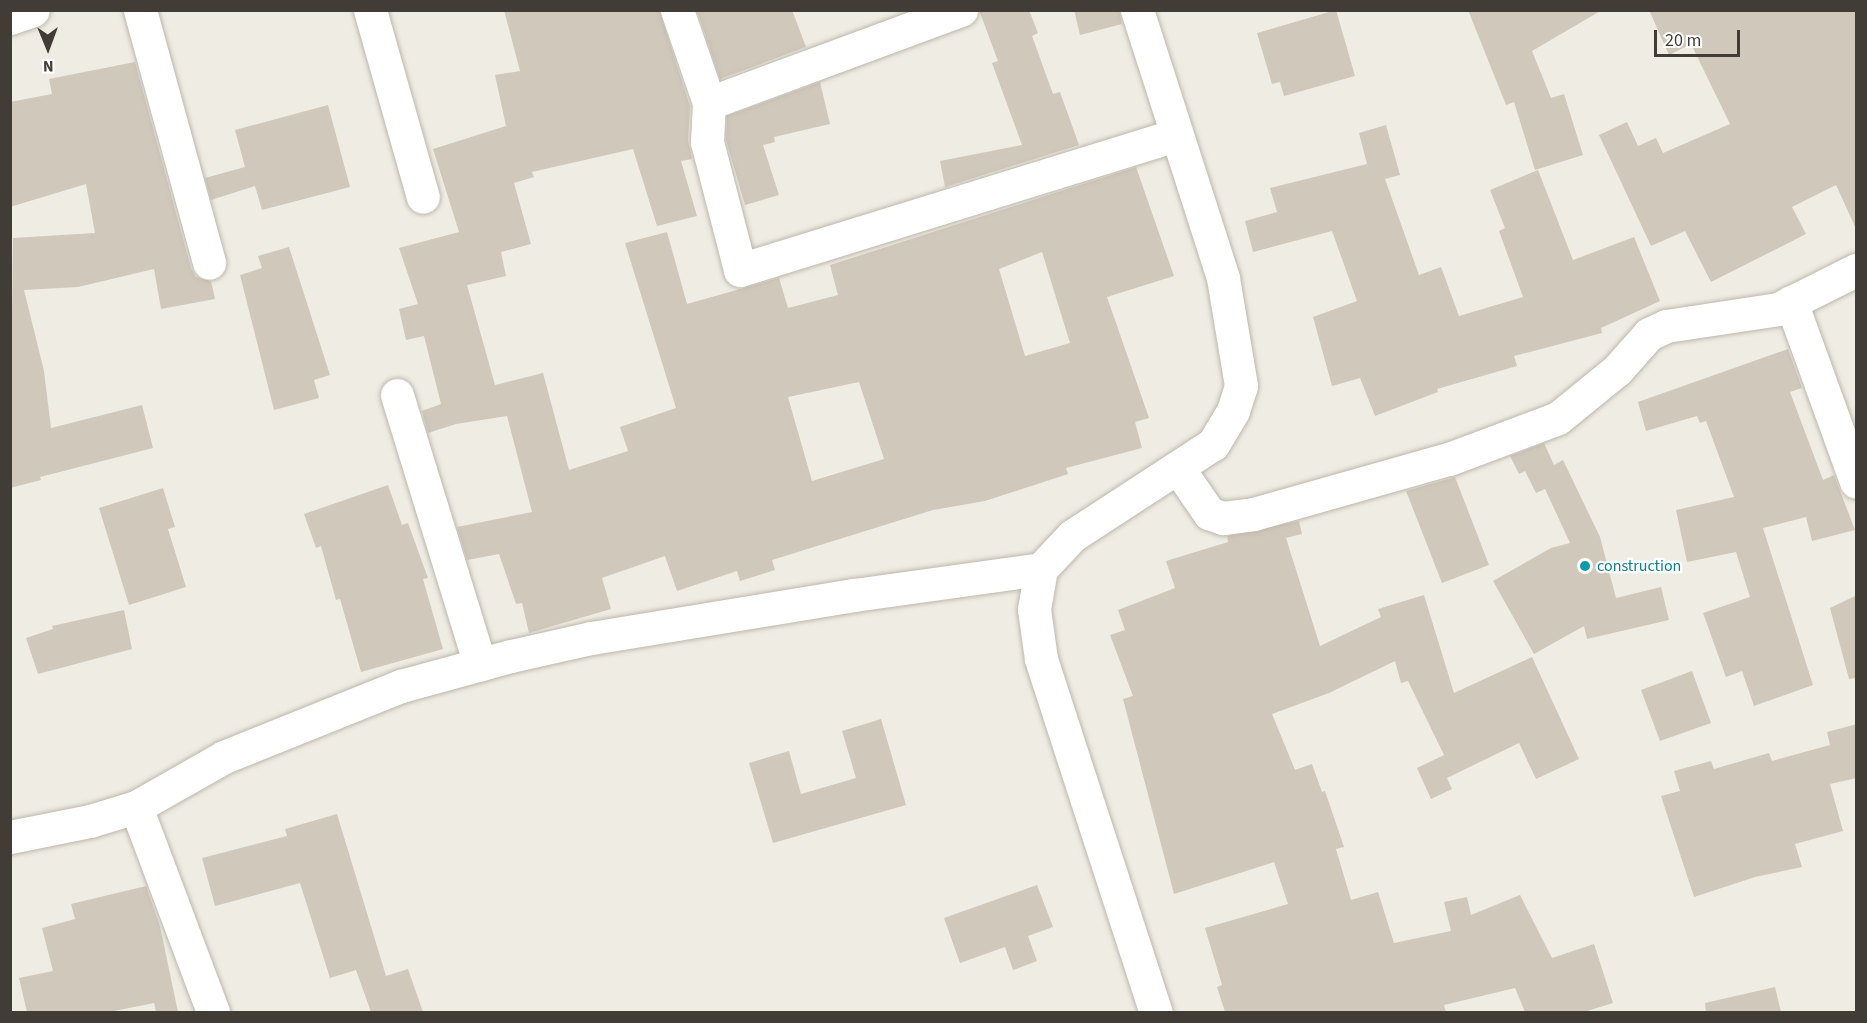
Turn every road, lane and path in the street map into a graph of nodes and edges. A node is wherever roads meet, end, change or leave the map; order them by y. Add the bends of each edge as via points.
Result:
1 (33, 10) edge
2 (140, 10) edge
3 (370, 10) edge
4 (678, 10) edge
5 (961, 10) edge
6 (1137, 10) edge
7 (10, 18) edge
8 (709, 103) junction
9 (1175, 135) junction
10 (423, 197) dead end
11 (209, 263) dead end
12 (1857, 270) edge
13 (1791, 302) junction
14 (397, 395) dead end
15 (1178, 468) junction
16 (1857, 482) edge
17 (1041, 569) junction
18 (480, 665) junction
19 (136, 807) junction
20 (10, 837) edge
21 (213, 1012) edge
22 (1156, 1012) edge

1 - 7 street
2 - 11 street
3 - 10 street
4 - 8 street
5 - 8 street
6 - 9 street
8 - 9 street via 707,142 740,270
9 - 15 street via 1222,278 1241,386 1233,411 1213,444
12 - 13 street
13 - 15 street via 1778,309 1666,326 1649,334 1617,370 1558,418 1449,459 1254,514 1223,518 1209,513
13 - 16 street
14 - 18 street
15 - 17 street via 1072,536
17 - 18 street via 591,638
17 - 22 street via 1034,609 1041,659
18 - 19 street via 401,687 224,757
19 - 20 street
19 - 21 street

